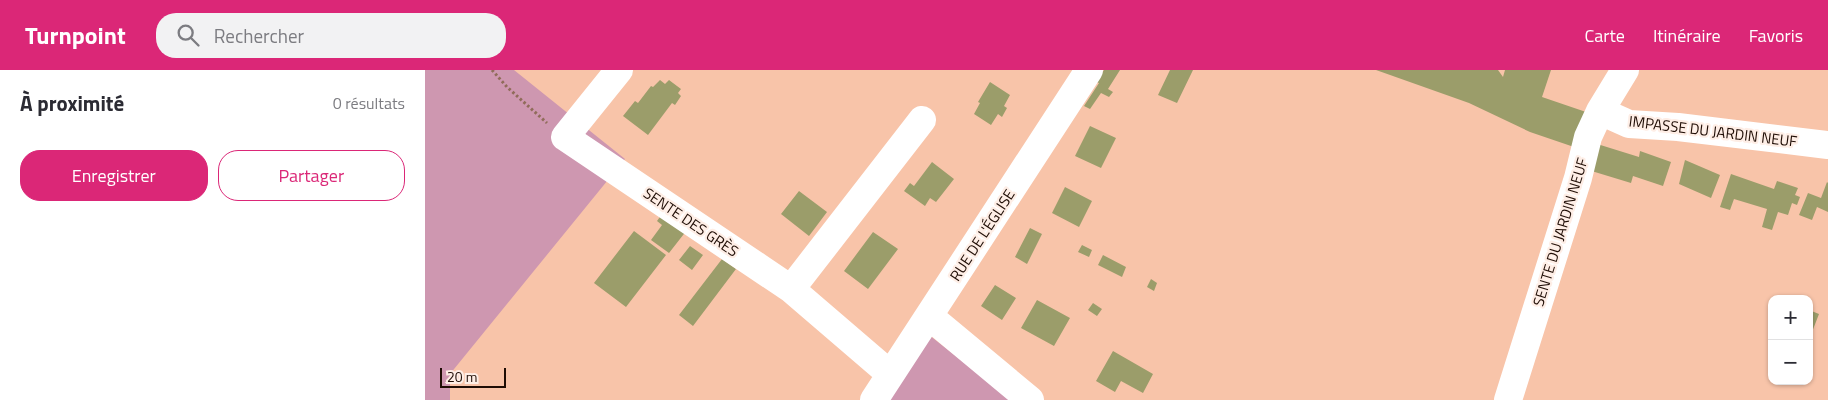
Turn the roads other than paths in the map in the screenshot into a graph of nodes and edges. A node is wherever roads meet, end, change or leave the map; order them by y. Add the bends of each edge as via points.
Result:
1 (619, 70) edge
2 (1089, 70) edge
3 (1625, 70) edge
4 (1599, 111) junction
5 (922, 120) dead end
6 (1828, 145) edge
7 (791, 289) junction
8 (929, 316) junction
9 (890, 374) junction
10 (874, 400) edge
11 (1030, 400) edge
12 (1508, 400) edge

1 - 7 street, SENTE DES GRÈS via 565,137
2 - 8 street, RUE DE L'ÉGLISE
3 - 4 street, SENTE DU JARDIN NEUF
4 - 6 street, IMPASSE DU JARDIN NEUF via 1629,124
4 - 12 street, SENTE DU JARDIN NEUF via 1588,137
5 - 7 street
7 - 9 street, SENTE DES GRÈS
8 - 9 street, RUE DE L'ÉGLISE
8 - 11 street
9 - 10 street, RUE DE L'ÉGLISE

